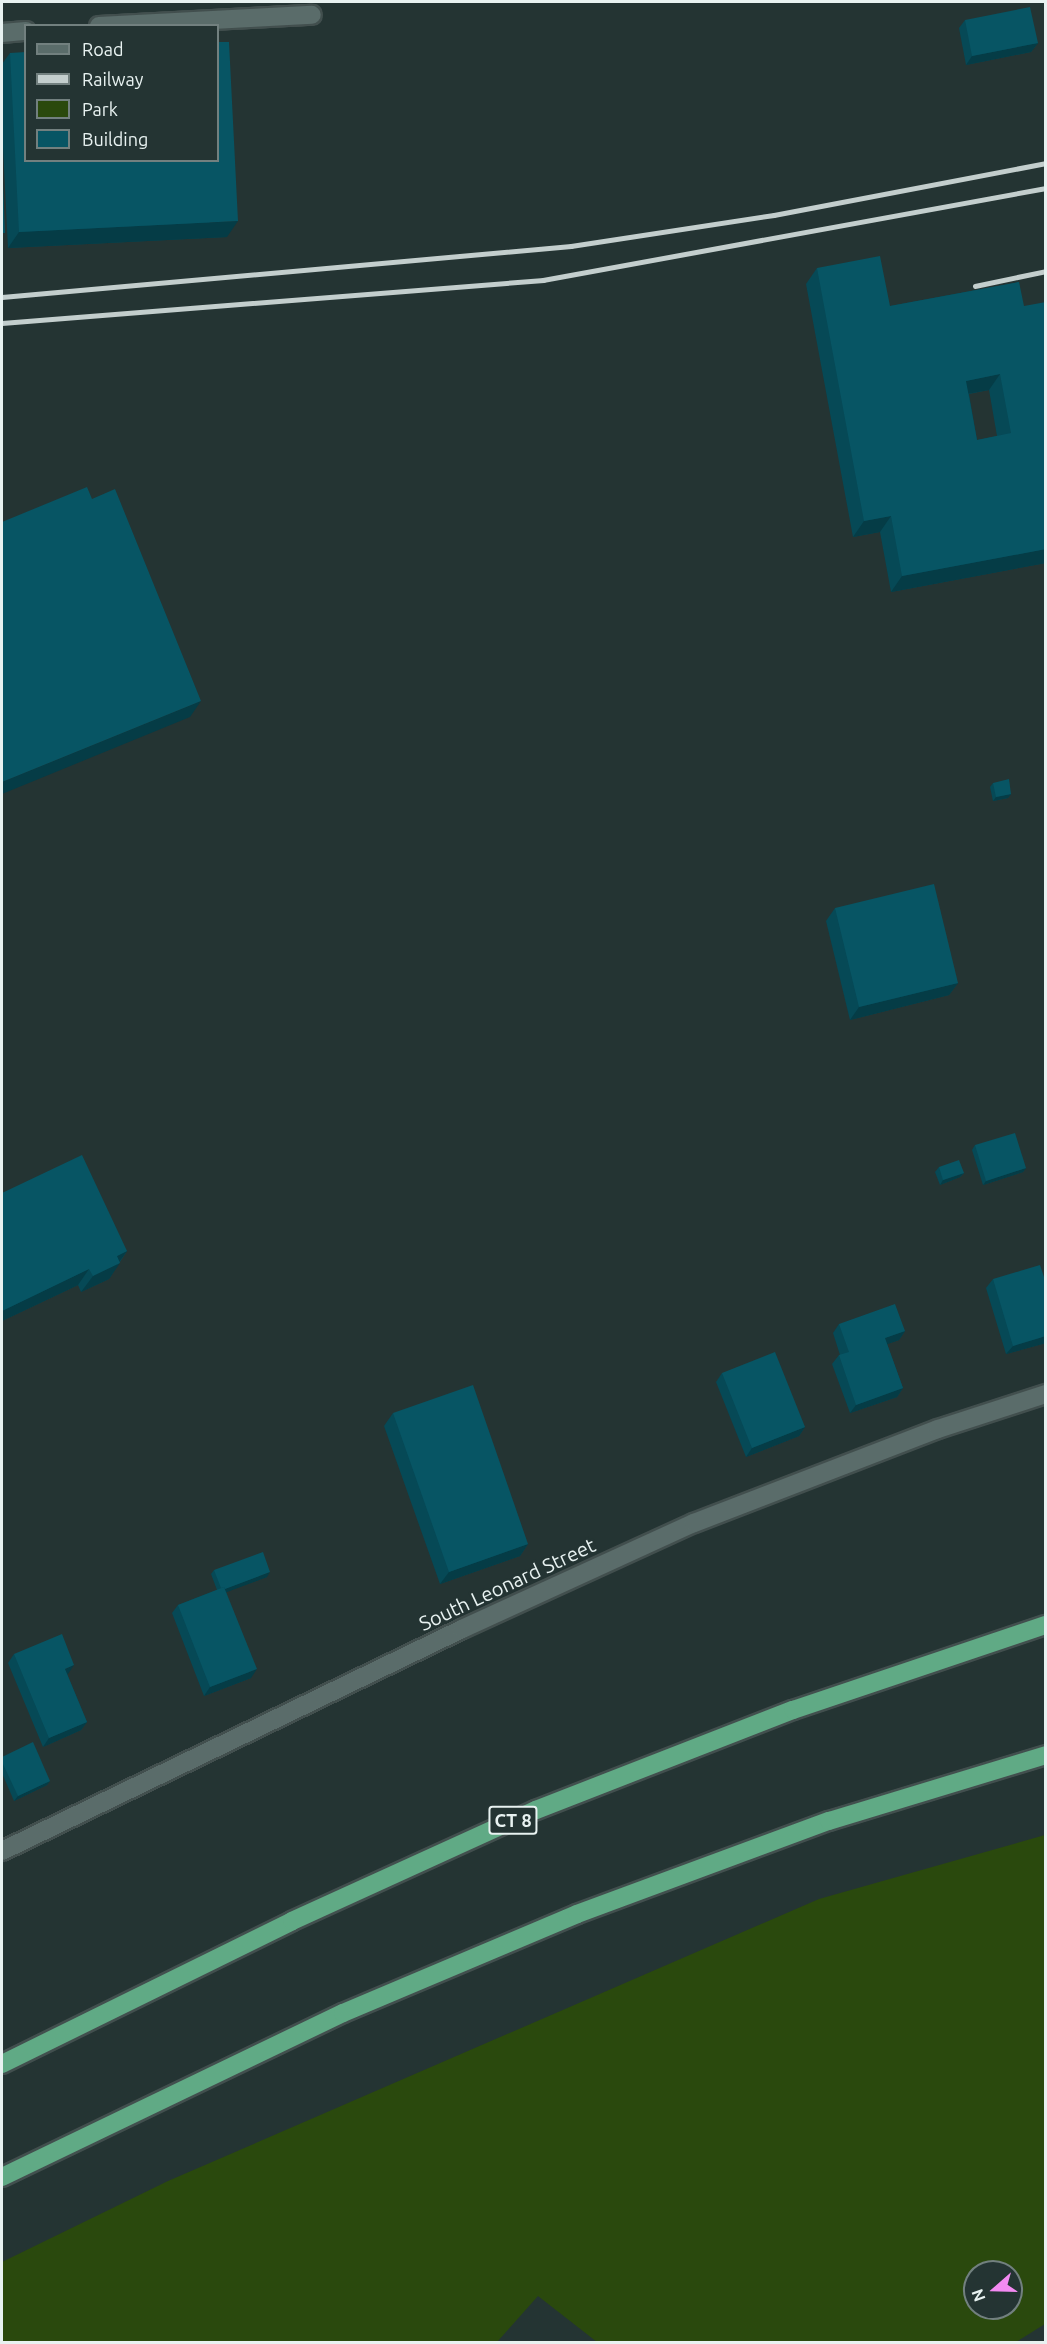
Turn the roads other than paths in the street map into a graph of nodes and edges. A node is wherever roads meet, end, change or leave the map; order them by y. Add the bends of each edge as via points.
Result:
1 (312, 15) dead end
2 (138, 24) edge
3 (24, 31) edge
4 (2, 33) edge
5 (1046, 1394) edge
6 (1046, 1625) edge
7 (1046, 1755) edge
8 (2, 1851) edge
9 (2, 2064) edge
10 (2, 2177) edge

1 - 2 street
3 - 4 street
5 - 8 street, South Leonard Street via 938,1429 694,1523 462,1629
6 - 9 highway, CT 8 via 793,1710 536,1810 292,1921
7 - 10 highway via 829,1821 577,1914 343,2013

